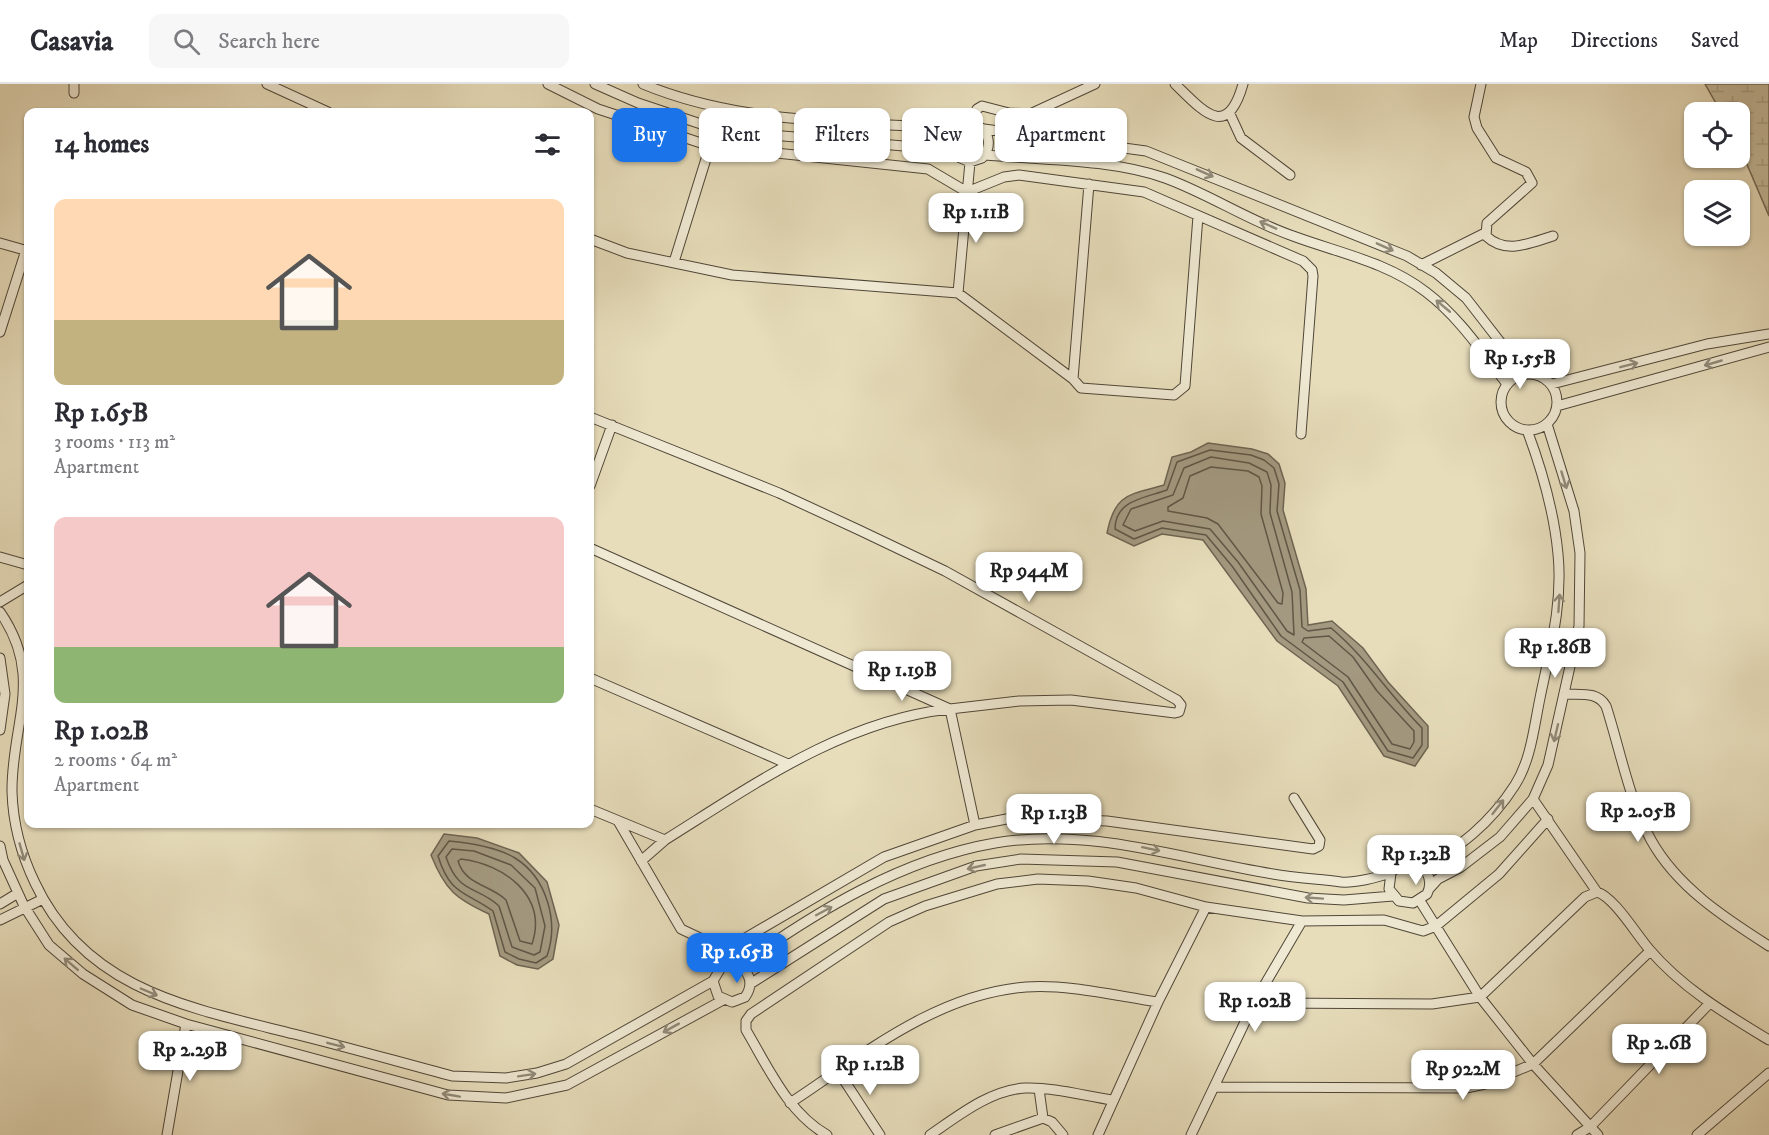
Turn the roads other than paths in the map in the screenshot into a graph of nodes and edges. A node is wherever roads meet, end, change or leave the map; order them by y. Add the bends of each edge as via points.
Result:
1 (267, 84) edge
2 (548, 84) edge
3 (596, 84) edge
4 (643, 84) edge
5 (1095, 84) edge
6 (1175, 84) edge
7 (1243, 84) edge
8 (1481, 84) edge
9 (319, 108) edge
10 (979, 108) edge
11 (1230, 114) junction
12 (902, 125) edge
13 (984, 129) joint
14 (699, 142) edge
15 (902, 146) edge
16 (782, 154) edge
17 (985, 155) joint
18 (705, 162) edge
19 (970, 162) edge
20 (1290, 175) dead end
21 (1089, 184) junction
22 (967, 192) junction
23 (1198, 216) junction
24 (1485, 233) junction
25 (1552, 236) dead end
26 (594, 241) edge
27 (0, 243) edge
28 (24, 249) edge
29 (24, 259) edge
30 (674, 262) junction
31 (1421, 265) junction
32 (958, 293) junction
33 (0, 332) edge
34 (1769, 334) edge
35 (1769, 347) edge
36 (1525, 374) junction
37 (1073, 379) junction
38 (1507, 384) junction
39 (1552, 384) junction
40 (1557, 406) junction
41 (594, 418) edge
42 (1547, 424) junction
43 (612, 425) junction
44 (1527, 430) junction
45 (1301, 434) dead end
46 (594, 475) edge
47 (594, 550) edge
48 (0, 556) edge
49 (24, 564) edge
50 (24, 587) edge
51 (0, 602) edge
52 (0, 612) edge
53 (0, 658) edge
54 (594, 680) edge
55 (24, 687) edge
56 (1565, 694) junction
57 (24, 700) edge
58 (951, 709) junction
59 (0, 729) edge
60 (788, 764) junction
61 (1294, 798) dead end
62 (1533, 800) junction
63 (594, 811) edge
64 (1548, 819) junction
65 (618, 821) junction
66 (975, 825) junction
67 (665, 840) junction
68 (0, 846) edge
69 (641, 861) junction
70 (1417, 864) junction
71 (1391, 873) junction
72 (1429, 890) junction
73 (1596, 892) junction
74 (18, 893) junction
75 (1393, 896) junction
76 (43, 899) junction
77 (1420, 901) junction
78 (0, 904) edge
79 (24, 906) junction
80 (1206, 907) junction
81 (0, 920) edge
82 (1302, 921) junction
83 (1436, 926) junction
84 (716, 945) junction
85 (1769, 946) edge
86 (1650, 951) junction
87 (740, 966) junction
88 (718, 970) junction
89 (713, 981) junction
90 (750, 984) junction
91 (1480, 997) junction
92 (723, 1000) junction
93 (1158, 1002) junction
94 (1254, 1003) junction
95 (1709, 1004) junction
96 (186, 1024) junction
97 (1769, 1040) edge
98 (1533, 1064) junction
99 (838, 1071) junction
100 (1769, 1073) edge
101 (1215, 1088) junction
102 (1039, 1089) junction
103 (1112, 1100) junction
104 (790, 1103) junction
105 (1042, 1118) junction
106 (1590, 1127) junction
107 (167, 1135) edge
108 (827, 1135) edge
109 (879, 1135) edge
110 (930, 1135) edge
111 (995, 1135) edge
112 (1063, 1135) edge
113 (1098, 1135) edge
114 (1191, 1135) edge
115 (1577, 1135) edge
116 (1598, 1135) edge
117 (1697, 1135) edge

1 - 9 street
2 - 14 street via 598,109
3 - 15 street via 647,107 710,127
4 - 12 street via 714,108
5 - 10 street via 1030,114
6 - 11 street via 1204,112 1218,117
7 - 11 street
8 - 24 street via 1474,117 1477,128 1496,158 1526,172 1532,183 1487,223
11 - 20 street via 1241,138
13 - 17 street via 989,147
13 -> 31 street via 1146,151 1299,215 1366,238
16 - 22 street via 928,169
38 -> 17 street via 1452,314 1398,274 1362,258 1292,236 1156,176 1101,165
18 - 30 street
19 - 22 street
21 - 22 street via 1019,175
21 - 23 street via 1144,192
21 - 37 street
22 - 32 street
23 - 37 street via 1182,390 1174,395 1093,390 1081,388
23 - 45 street via 1303,261 1312,270
24 - 25 street via 1491,241 1518,247
24 - 31 street
26 - 30 street via 627,253
27 - 28 street
29 - 33 street
30 - 32 street via 732,275
31 - 36 street via 1466,298
32 - 37 street
39 -> 34 street via 1707,344
35 -> 40 street
36 - 38 street
36 - 39 street via 1540,376
38 - 44 street via 1501,405 1505,417
39 - 40 street
40 - 42 street
41 - 43 street
42 - 44 street
42 -> 56 street via 1574,511 1580,553 1579,626
43 - 46 street
43 - 58 street via 778,493 923,561 1181,705 1176,713 1041,699
70 -> 44 street via 1452,849 1490,817 1516,784 1530,748 1557,624 1560,590 1553,517
47 - 58 street
48 - 49 street
50 - 51 street
52 -> 55 street via 18,649
53 - 59 street via 5,694
54 - 60 street
56 -> 62 street via 1548,765
56 - 85 street via 1602,698 1644,825 1668,864 1705,901
57 -> 76 street via 12,787 13,811 23,857
58 - 60 street via 873,726
58 - 66 street
60 - 67 street
61 - 66 street via 1320,840 1313,849 1107,821 1017,817
62 - 64 street
62 - 72 street via 1500,837 1438,879
63 - 65 street
64 - 73 street
64 - 83 street via 1499,874
65 - 67 street
65 - 69 street
66 - 84 street via 884,857 737,943
67 - 69 street
68 - 74 street
69 - 84 street via 681,928
70 - 71 street via 1403,863
70 - 72 street via 1428,874
71 - 75 street
87 -> 71 street via 796,926 893,876 961,850 997,843 1039,839 1120,843 1273,874 1347,882
72 - 77 street
73 - 86 street via 1608,898
73 - 91 street via 1585,897
74 - 78 street
74 - 79 street
75 - 77 street via 1406,903
75 -> 90 street via 1308,898 1117,862 1021,859 976,866 884,899
76 - 79 street
76 -> 89 street via 71,939 97,963 142,989 190,1008 452,1076 506,1078 566,1064
77 - 83 street
79 - 81 street
96 -> 79 street via 132,1005 83,974 49,945
80 - 82 street
80 - 93 street
80 - 104 street via 1136,888 1038,879 958,894 889,922 746,1021 746,1030
82 - 83 street via 1384,920 1423,931
82 - 94 street
83 - 91 street
84 - 88 street via 711,958
86 - 95 street
86 - 98 street
87 - 88 street via 728,964
87 - 90 street via 748,974
88 - 89 street
89 - 92 street via 715,992
90 - 92 street via 741,999
91 - 94 street via 1432,1004
91 - 98 street
92 -> 96 street via 567,1085 506,1098 448,1095
93 - 99 street via 1058,988 998,991 932,1013
93 - 103 street
94 - 101 street
95 - 97 street
95 - 106 street
96 - 107 street
98 - 101 street via 1466,1088
98 - 106 street
99 - 104 street
99 - 109 street
100 - 117 street
101 - 114 street
102 - 103 street
102 - 105 street
102 - 110 street via 1019,1089 997,1096
103 - 113 street
104 - 108 street via 815,1129
105 - 111 street
105 - 112 street via 1052,1122
106 - 115 street
106 - 116 street

